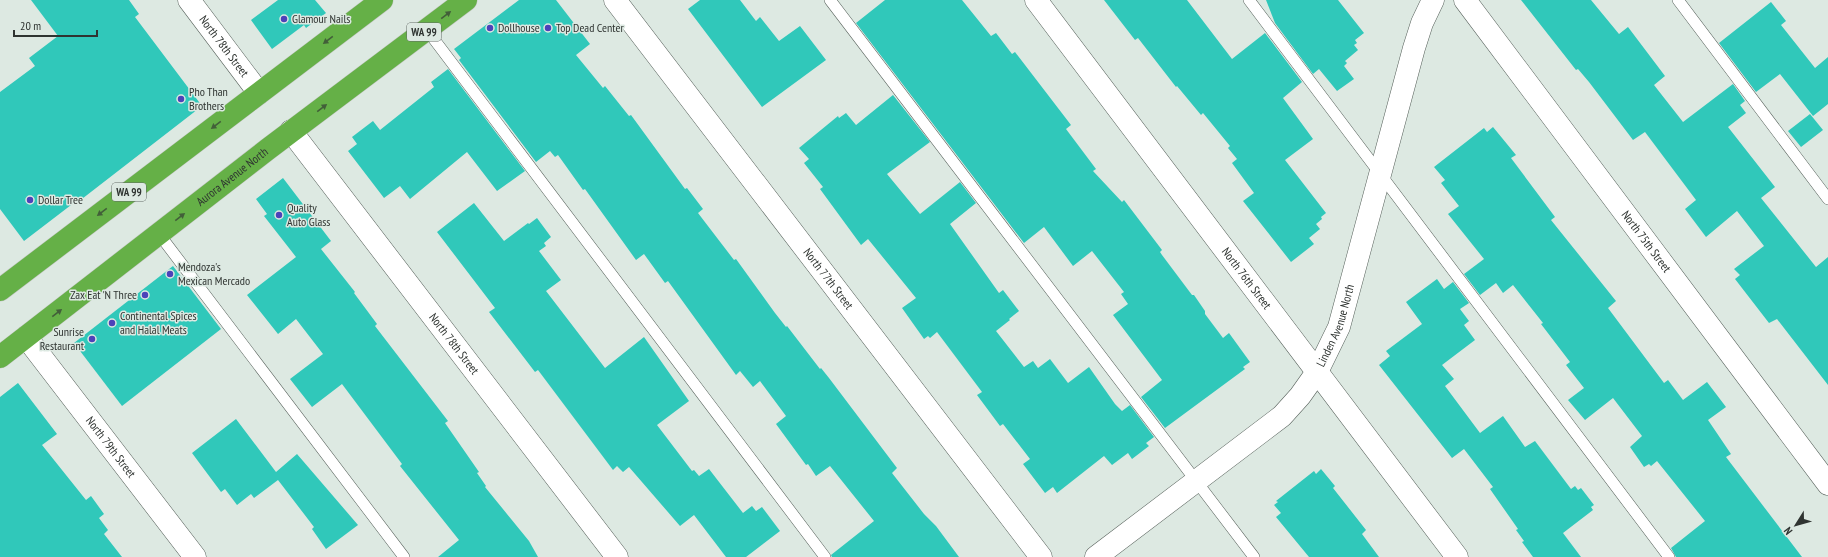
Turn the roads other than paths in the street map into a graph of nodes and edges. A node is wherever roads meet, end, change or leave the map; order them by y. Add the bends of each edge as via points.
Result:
1 (189, 0) edge
2 (382, 0) edge
3 (466, 0) edge
4 (615, 0) edge
5 (830, 0) edge
6 (1036, 0) edge
7 (1249, 0) edge
8 (1433, 0) edge
9 (1465, 0) edge
10 (1678, 0) edge
11 (427, 30) junction
12 (259, 93) junction
13 (291, 131) junction
14 (1380, 173) junction
15 (1828, 199) edge
16 (159, 234) junction
17 (0, 290) edge
18 (26, 337) junction
19 (0, 357) edge
20 (1317, 372) junction
21 (1197, 481) junction
22 (1828, 484) edge
23 (195, 557) edge
24 (404, 557) edge
25 (618, 557) edge
26 (825, 557) edge
27 (1041, 557) edge
28 (1096, 557) edge
29 (1254, 557) edge
30 (1457, 557) edge
31 (1669, 557) edge

1 - 12 street, North 78th Street
2 -> 12 highway, WA 99
11 -> 3 highway, Aurora Avenue North / WA 99
4 - 27 street, North 77th Street
5 - 21 lane
6 - 20 street, North 76th Street
7 - 14 lane
8 - 14 street, Linden Avenue North via 1414,48
9 - 22 street, North 75th Street
10 - 15 lane
13 -> 11 highway, Aurora Avenue North / WA 99
11 - 26 lane
12 -> 17 highway, WA 99
16 -> 13 highway, Aurora Avenue North / WA 99
13 - 25 street, North 78th Street
14 - 20 street, Linden Avenue North via 1339,327
14 - 31 lane
18 -> 16 highway, Aurora Avenue North / WA 99
16 - 24 lane
18 - 19 highway, Aurora Avenue North / WA 99
18 - 23 street, North 79th Street
20 - 21 street, Linden Avenue North via 1282,416
20 - 30 street, North 76th Street
21 - 28 street, Linden Avenue North
21 - 29 lane

